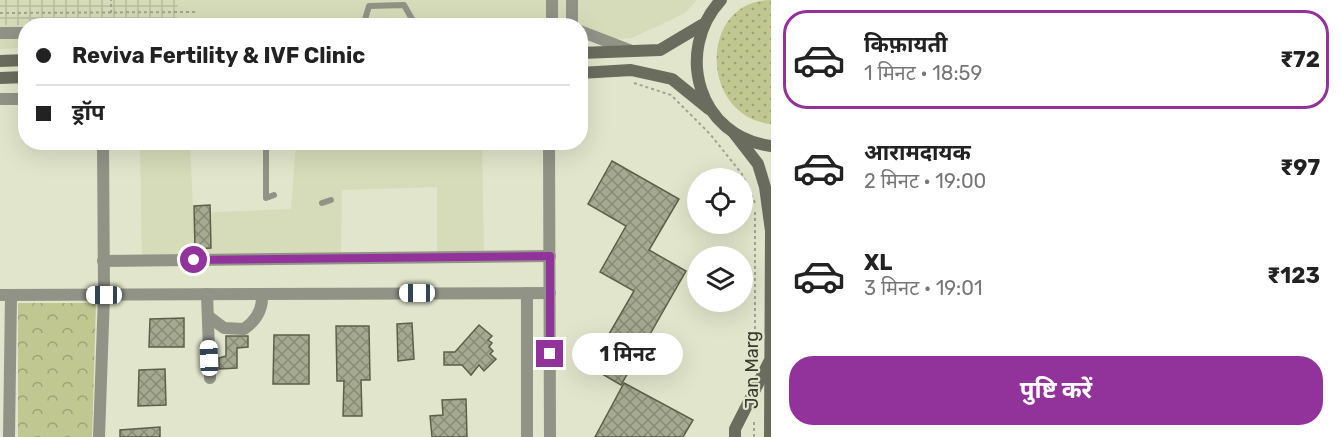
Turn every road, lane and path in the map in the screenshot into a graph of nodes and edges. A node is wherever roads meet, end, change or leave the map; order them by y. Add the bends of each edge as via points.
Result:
1 (111, 0) edge
2 (552, 0) edge
3 (572, 0) edge
4 (722, 0) edge
5 (195, 12) dead end
6 (0, 13) edge
7 (111, 13) junction
8 (365, 18) edge
9 (411, 18) edge
10 (552, 18) edge
11 (572, 18) edge
12 (702, 25) junction
13 (0, 33) edge
14 (18, 33) edge
15 (588, 34) edge
16 (634, 52) junction
17 (588, 53) edge
18 (18, 60) edge
19 (0, 61) edge
20 (588, 73) edge
21 (18, 77) edge
22 (0, 78) edge
23 (632, 82) dead end
24 (0, 99) edge
25 (18, 99) edge
26 (712, 112) junction
27 (734, 133) junction
28 (771, 146) edge
29 (103, 150) edge
30 (266, 150) edge
31 (549, 150) edge
32 (273, 198) dead end
33 (550, 256) junction
34 (104, 261) junction
35 (550, 292) junction
36 (527, 293) junction
37 (207, 294) junction
38 (262, 294) junction
39 (6, 295) edge
40 (104, 295) junction
41 (208, 316) junction
42 (770, 360) edge
43 (754, 367) dead end
44 (210, 378) dead end
45 (754, 414) dead end
46 (9, 437) edge
47 (99, 437) edge
48 (527, 437) edge
49 (550, 437) edge
50 (735, 437) edge
51 (754, 437) edge
52 (770, 437) edge

1 - 7 path
2 - 10 street
3 - 11 street
4 - 12 main road
5 - 7 path
6 - 7 path
8 - 9 lane via 369,6 404,5
12 - 16 main road via 660,50
12 - 26 main road via 696,48 698,83
13 - 14 street
15 - 16 street
16 - 17 main road
18 - 19 main road
20 - 26 main road, Jan Marg via 631,70 672,79
21 - 22 main road
23 - 43 path via 671,95 742,174 756,204
24 - 25 street
26 - 27 main road, Jan Marg
27 - 28 main road
27 - 42 main road, Jan Marg via 758,164 765,187 771,231
29 - 34 street
30 - 32 lane via 266,198
31 - 33 street
33 - 34 street
33 - 35 street
34 - 40 street
35 - 36 street
35 - 49 street
36 - 38 street
36 - 48 street
37 - 38 street
37 - 40 street
37 - 41 street
38 - 41 street via 257,316 244,329 224,328
39 - 40 street
39 - 46 street
40 - 47 street
41 - 44 street
42 - 50 main road via 735,429
42 - 52 main road, Jan Marg
45 - 51 path

